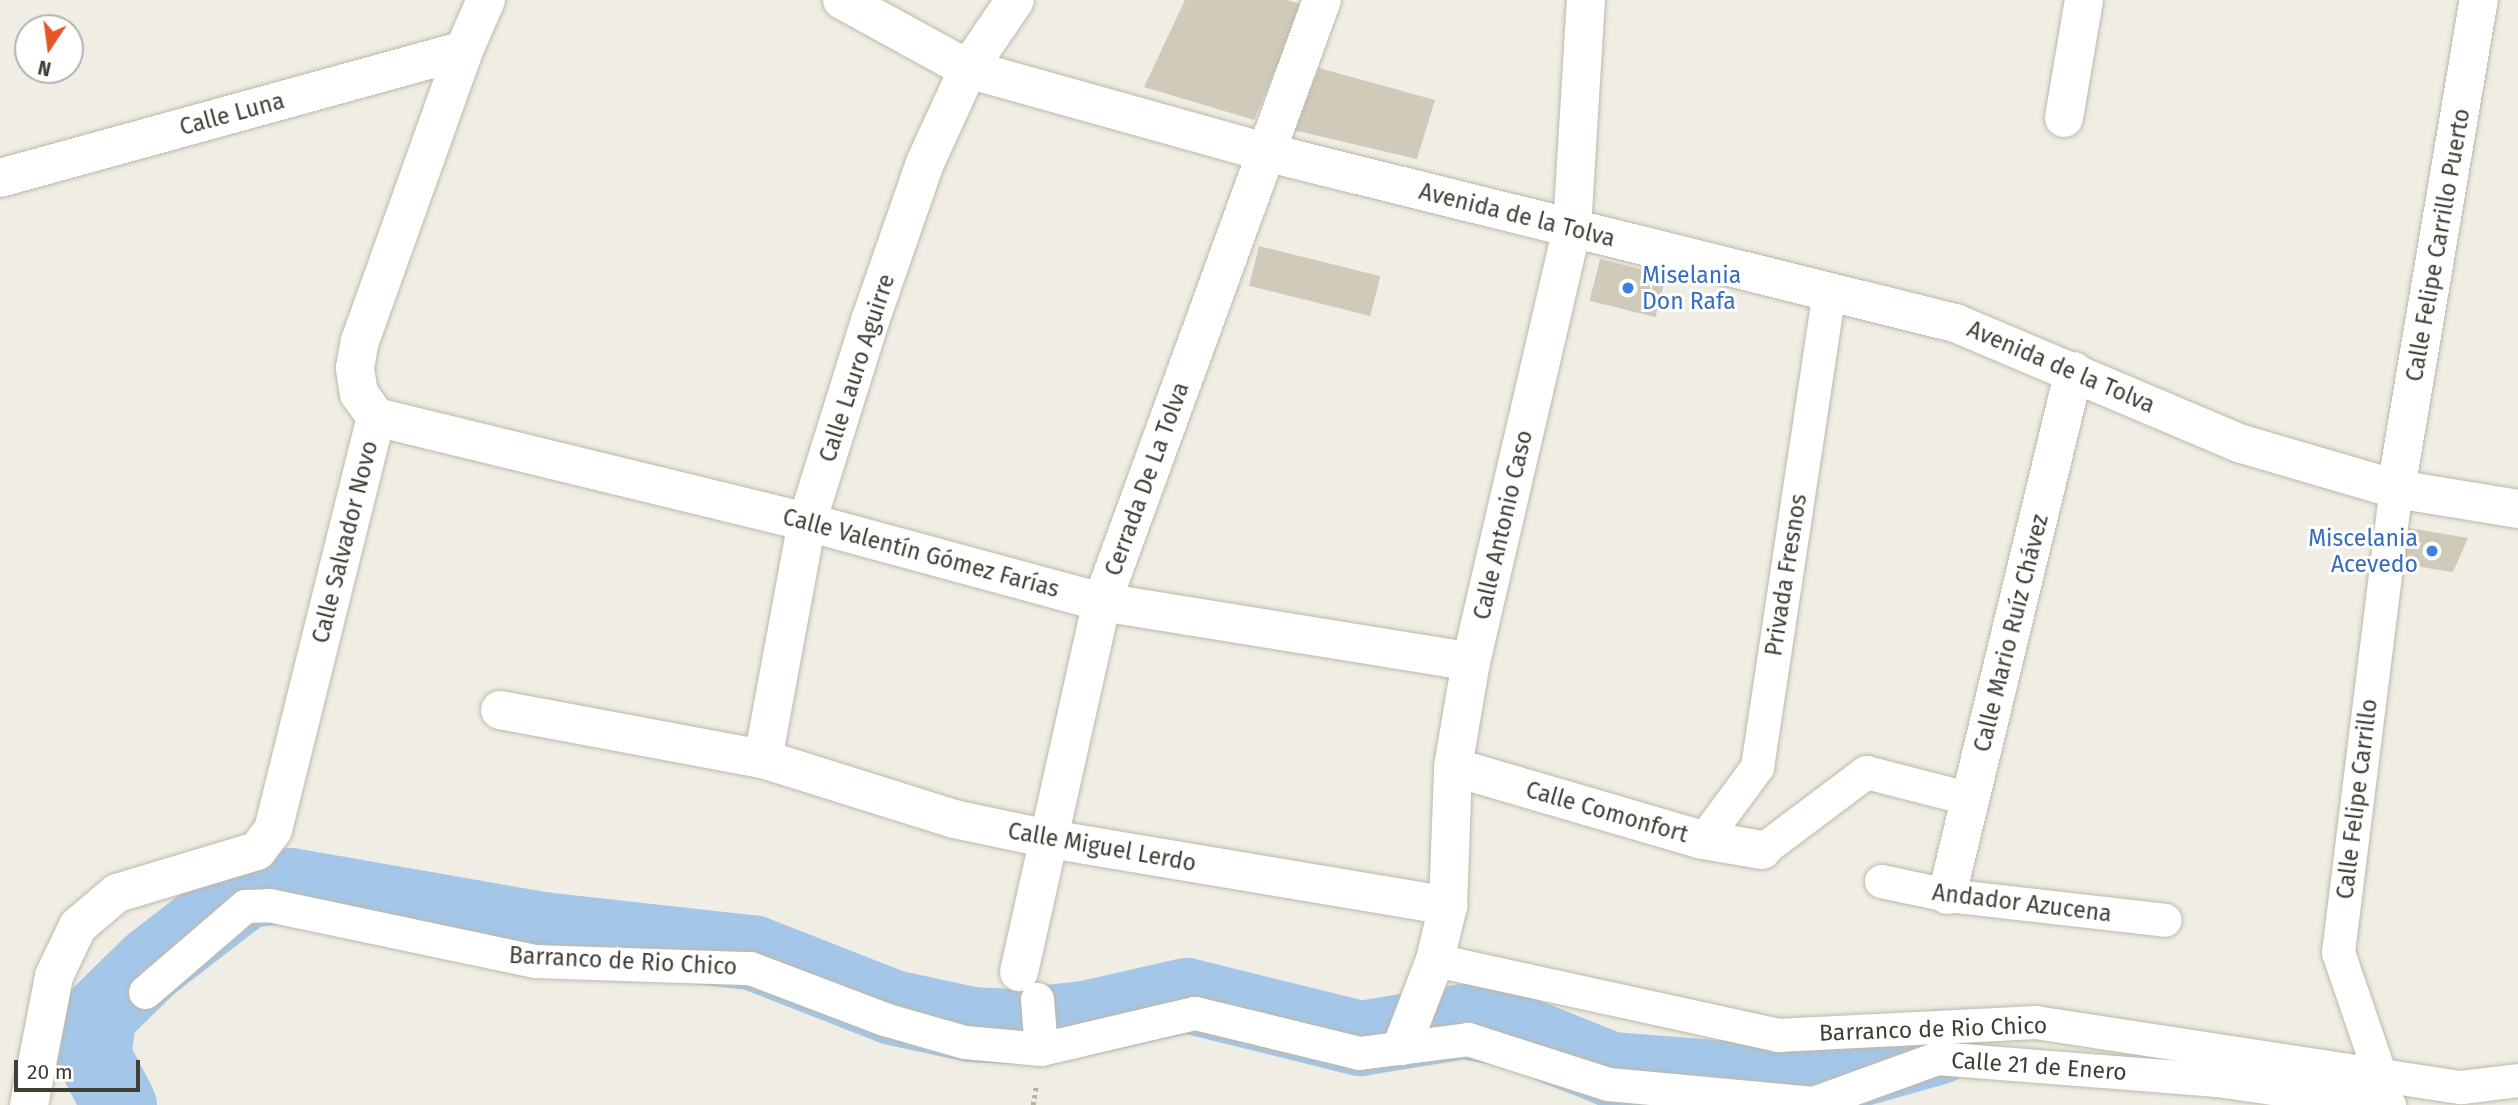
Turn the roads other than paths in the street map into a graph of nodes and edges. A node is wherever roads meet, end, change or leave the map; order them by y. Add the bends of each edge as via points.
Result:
1 (486, 0) edge
2 (842, 0) edge
3 (1015, 0) edge
4 (1322, 0) edge
5 (1586, 0) edge
6 (2084, 0) edge
7 (2479, 0) edge
8 (464, 50) junction
9 (968, 69) junction
10 (2064, 118) dead end
11 (1265, 152) junction
12 (0, 178) edge
13 (1572, 228) junction
14 (1829, 293) junction
15 (2074, 371) junction
16 (376, 417) junction
17 (2396, 489) junction
18 (2518, 509) edge
19 (807, 522) junction
20 (1102, 601) junction
21 (1471, 662) junction
22 (500, 710) dead end
23 (763, 759) junction
24 (1453, 767) junction
25 (1972, 799) junction
26 (1049, 839) junction
27 (1703, 840) junction
28 (1762, 850) joint
29 (1881, 881) dead end
30 (1947, 895) junction
31 (1448, 906) junction
32 (2165, 920) dead end
33 (1429, 976) junction
34 (1028, 985) joint
35 (145, 992) dead end
36 (1402, 1046) junction
37 (1041, 1049) junction
38 (2518, 1080) edge
39 (2380, 1093) edge
40 (1837, 1100) edge
41 (29, 1105) edge

1 - 8 street, Calle Salvador Novo
2 - 9 street, Avenida de la Tolva
3 - 9 street, Calle Lauro Aguirre
4 - 11 street, Cerrada De La Tolva
5 - 13 street, Calle Antonio Caso
6 - 10 street
7 - 17 street, Calle Felipe Carrillo Puerto
8 - 12 street, Calle Luna
8 - 16 street, Calle Salvador Novo via 360,341 355,368 359,394
9 - 11 street, Avenida de la Tolva
9 - 19 street, Calle Lauro Aguirre via 925,163
11 - 13 street, Avenida de la Tolva
11 - 20 street, Cerrada De La Tolva
13 - 14 street, Avenida de la Tolva
13 - 21 street, Calle Antonio Caso
14 - 15 street, Avenida de la Tolva via 1955,323
14 - 27 street, Privada Fresnos via 1757,767
15 - 17 street, Avenida de la Tolva via 2242,444
15 - 25 street, Calle Mario Ruíz Chávez
16 - 19 street, Calle Valentín Gómez Farías
16 - 41 street, Calle Salvador Novo via 272,830 257,851 117,893 78,926 54,976
17 - 18 street, Avenida de la Tolva
17 - 39 street, Calle Felipe Carrillo via 2338,952
19 - 20 street, Calle Valentín Gómez Farías
19 - 23 street, Calle Lauro Aguirre
20 - 21 street, Calle Valentín Gómez Farías
20 - 26 street, Cerrada De La Tolva
21 - 24 street, Calle Antonio Caso
22 - 23 street, Calle Miguel Lerdo
23 - 26 street, Calle Miguel Lerdo via 954,819
24 - 27 street, Calle Comonfort
24 - 31 street, Calle Antonio Caso
25 - 28 street via 1866,772
25 - 30 street, Calle Mario Ruíz Chávez
26 - 31 street, Calle Miguel Lerdo
26 - 34 street, Cerrada De La Tolva
27 - 28 street, Calle Comonfort
29 - 30 street, Andador Azucena
30 - 32 street, Andador Azucena
31 - 33 street, Calle Antonio Caso
33 - 36 street, Calle Antonio Caso
33 - 39 street, Barranco de Rio Chico via 1778,1035 2035,1022
34 - 37 street, Cerrada De La Tolva
35 - 37 street, Barranco de Rio Chico via 245,906 270,905 535,961 750,968 884,1019 951,1038
36 - 37 street, Calle 21 de Enero via 1359,1054 1195,1013
36 - 40 street, Calle 21 de Enero via 1468,1039 1608,1084 1813,1103
38 - 39 street, Barranco de Rio Chico
39 - 40 street, Calle 21 de Enero via 1937,1059

